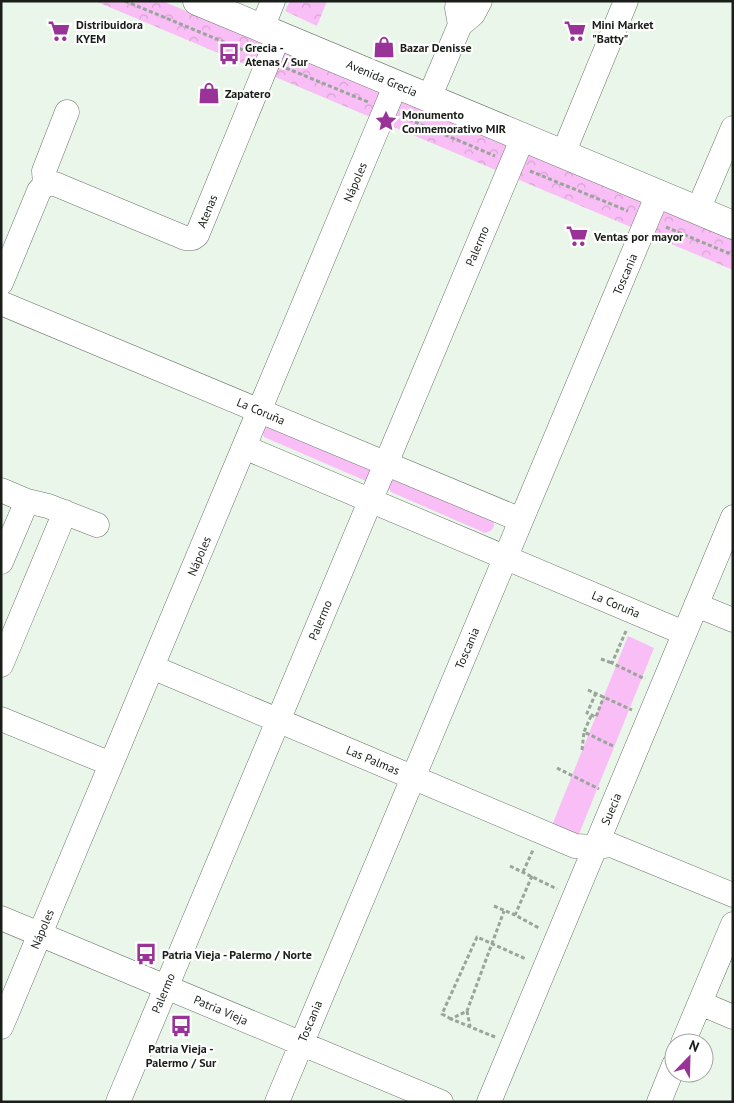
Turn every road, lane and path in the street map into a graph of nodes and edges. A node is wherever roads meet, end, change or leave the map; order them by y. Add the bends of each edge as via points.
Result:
1 (125, 1) edge
2 (197, 1) edge
3 (273, 1) edge
4 (458, 1) edge
5 (480, 1) edge
6 (626, 1) edge
7 (460, 24) junction
8 (270, 32) junction
9 (268, 61) junction
10 (396, 84) junction
11 (429, 98) junction
12 (385, 110) junction
13 (67, 112) dead end
14 (733, 128) edge
15 (523, 137) junction
16 (563, 154) junction
17 (512, 163) junction
18 (45, 184) junction
19 (658, 194) junction
20 (698, 210) junction
21 (648, 220) junction
22 (733, 225) edge
23 (733, 255) edge
24 (1, 283) edge
25 (1, 302) edge
26 (260, 410) junction
27 (244, 447) junction
28 (386, 463) junction
29 (1, 490) edge
30 (370, 500) junction
31 (26, 501) junction
32 (65, 512) junction
33 (733, 517) edge
34 (521, 520) junction
35 (97, 525) dead end
36 (506, 558) junction
37 (1, 562) edge
38 (696, 605) junction
39 (733, 620) edge
40 (627, 628) dead end
41 (684, 632) junction
42 (601, 659) dead end
43 (612, 663) junction
44 (1, 665) edge
45 (152, 667) junction
46 (661, 687) junction
47 (588, 690) dead end
48 (596, 693) junction
49 (604, 696) junction
50 (591, 716) junction
51 (649, 718) junction
52 (1, 719) edge
53 (278, 720) junction
54 (584, 732) junction
55 (582, 750) dead end
56 (633, 756) junction
57 (111, 764) junction
58 (557, 768) dead end
59 (413, 776) junction
60 (616, 797) junction
61 (595, 847) junction
62 (510, 866) dead end
63 (532, 876) junction
64 (733, 895) edge
65 (574, 898) junction
66 (494, 906) dead end
67 (504, 911) junction
68 (515, 915) junction
69 (1, 918) edge
70 (733, 924) edge
71 (40, 934) junction
72 (558, 937) junction
73 (492, 944) junction
74 (545, 968) junction
75 (166, 986) junction
76 (700, 1003) junction
77 (467, 1011) junction
78 (733, 1017) edge
79 (451, 1019) junction
80 (470, 1026) junction
81 (1, 1027) edge
82 (687, 1033) edge
83 (301, 1043) junction
84 (513, 1045) junction
85 (667, 1083) edge
86 (118, 1102) edge
87 (277, 1102) edge
88 (441, 1102) edge
89 (489, 1102) edge
90 (659, 1102) edge

1 - 9 path
2 - 8 main road, Avenida Grecia
3 - 8 street, Atenas
4 - 7 street
5 - 7 street via 473,14
6 - 16 street
7 - 11 street
8 - 9 street, Atenas
8 - 10 main road, Avenida Grecia
9 - 12 path
9 - 18 street, Atenas via 199,231 193,238 184,238 55,184
10 - 11 main road, Avenida Grecia
10 - 12 street, Nápoles
11 - 15 main road, Avenida Grecia
12 - 17 path
12 - 26 street, Nápoles
13 - 18 street via 44,171
14 - 20 street
15 - 16 main road, Avenida Grecia
15 - 17 street, Palermo
16 - 19 main road, Avenida Grecia
17 - 21 path
17 - 28 street, Palermo
18 - 24 street via 39,191
19 - 20 main road, Avenida Grecia
19 - 21 street, Toscania
20 - 22 main road, Avenida Grecia
21 - 23 path
21 - 34 street, Toscania
25 - 26 street, La Coruña
26 - 27 street, Nápoles
26 - 28 street, La Coruña
27 - 30 street, La Coruña
27 - 45 street, Nápoles
28 - 30 street, Palermo
28 - 34 street, La Coruña
29 - 31 street
30 - 36 street, La Coruña
30 - 53 street, Palermo
31 - 32 street
31 - 37 street
32 - 35 street
32 - 44 street
33 - 38 street, Suecia
34 - 36 street, Toscania
36 - 41 street, La Coruña
36 - 59 street, Toscania
38 - 39 street
38 - 41 street, Suecia
40 - 43 path
41 - 46 street, Suecia
42 - 43 path
43 - 46 path
45 - 53 street, Las Palmas
45 - 57 street, Nápoles
46 - 51 street, Suecia
47 - 48 path
48 - 49 path
48 - 50 path via 587,714
49 - 50 path via 596,718
49 - 51 path
50 - 54 path
51 - 56 street, Suecia
52 - 57 street
53 - 59 street, Las Palmas
53 - 75 street, Palermo
54 - 55 path
54 - 56 path
56 - 60 street, Suecia
57 - 71 street, Nápoles
58 - 60 path
59 - 61 street, Las Palmas via 575,846
59 - 83 street, Toscania
60 - 61 street, Suecia
61 - 64 street, Las Palmas via 611,845
61 - 65 street, Suecia
62 - 63 path
63 - 65 path
63 - 68 path
65 - 72 street, Suecia
66 - 67 path
67 - 68 path
67 - 73 path
68 - 72 path
69 - 71 street, Patria Vieja
70 - 76 street
71 - 75 street, Patria Vieja
71 - 81 street, Nápoles
72 - 74 street, Suecia
73 - 74 path
73 - 77 path
73 - 79 path via 477,937 442,1014
74 - 84 street, Suecia
75 - 83 street, Patria Vieja
75 - 86 street, Palermo
76 - 78 street
76 - 82 street
77 - 79 path
77 - 80 path
79 - 80 path
80 - 84 path
83 - 87 street, Toscania
83 - 88 street, Patria Vieja
84 - 89 street, Suecia
85 - 90 street

